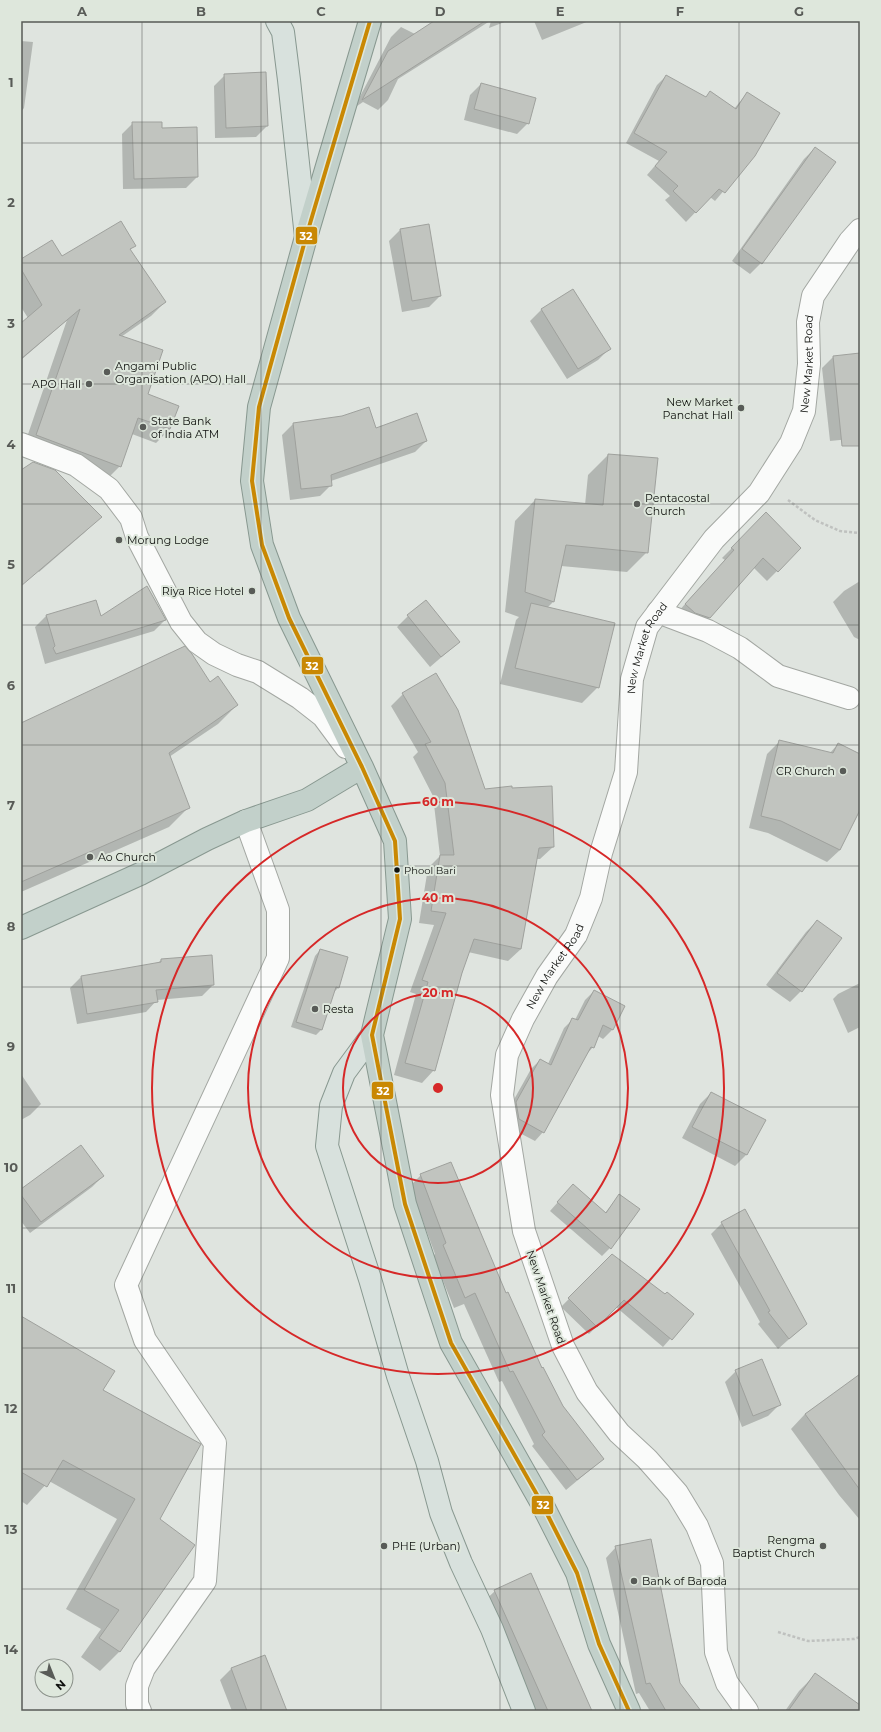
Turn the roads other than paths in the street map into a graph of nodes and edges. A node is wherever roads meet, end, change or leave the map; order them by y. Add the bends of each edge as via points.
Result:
1 (277, 21) edge
2 (366, 25) edge
3 (860, 230) edge
4 (306, 237) junction
5 (21, 444) edge
6 (658, 612) junction
7 (849, 698) dead end
8 (362, 767) junction
9 (246, 821) junction
10 (21, 928) edge
11 (372, 1035) junction
12 (140, 1711) edge
13 (524, 1711) edge
14 (629, 1711) edge
15 (747, 1711) edge

1 - 4 main road via 283,32 290,80
2 - 4 highway
3 - 6 street, New Market Road via 813,296 808,322 809,364 804,411 791,443 759,494 714,540
4 - 8 highway via 259,407 252,481 262,545 289,618
5 - 8 street via 76,465 109,489 131,518 137,537 181,622 197,642 236,665 258,672 300,698 323,716
6 - 7 street via 708,631 740,648 778,676
6 - 15 street, New Market Road via 647,627 632,679 626,772 601,853 591,898 576,935 547,976 523,1019 507,1055 502,1095 524,1232 563,1346 587,1392 619,1433 677,1492 697,1526 712,1563 716,1652 727,1683
8 - 9 highway via 307,800
8 - 11 highway via 394,841 400,919
9 - 10 highway via 140,874
9 - 12 street via 278,910 278,958 126,1285 145,1340 215,1443 205,1581 144,1668 137,1686 136,1704
11 - 13 main road via 344,1074 331,1106 327,1146 427,1461 441,1513 492,1629
11 - 14 highway via 405,1204 451,1343 540,1500 577,1573 599,1644

